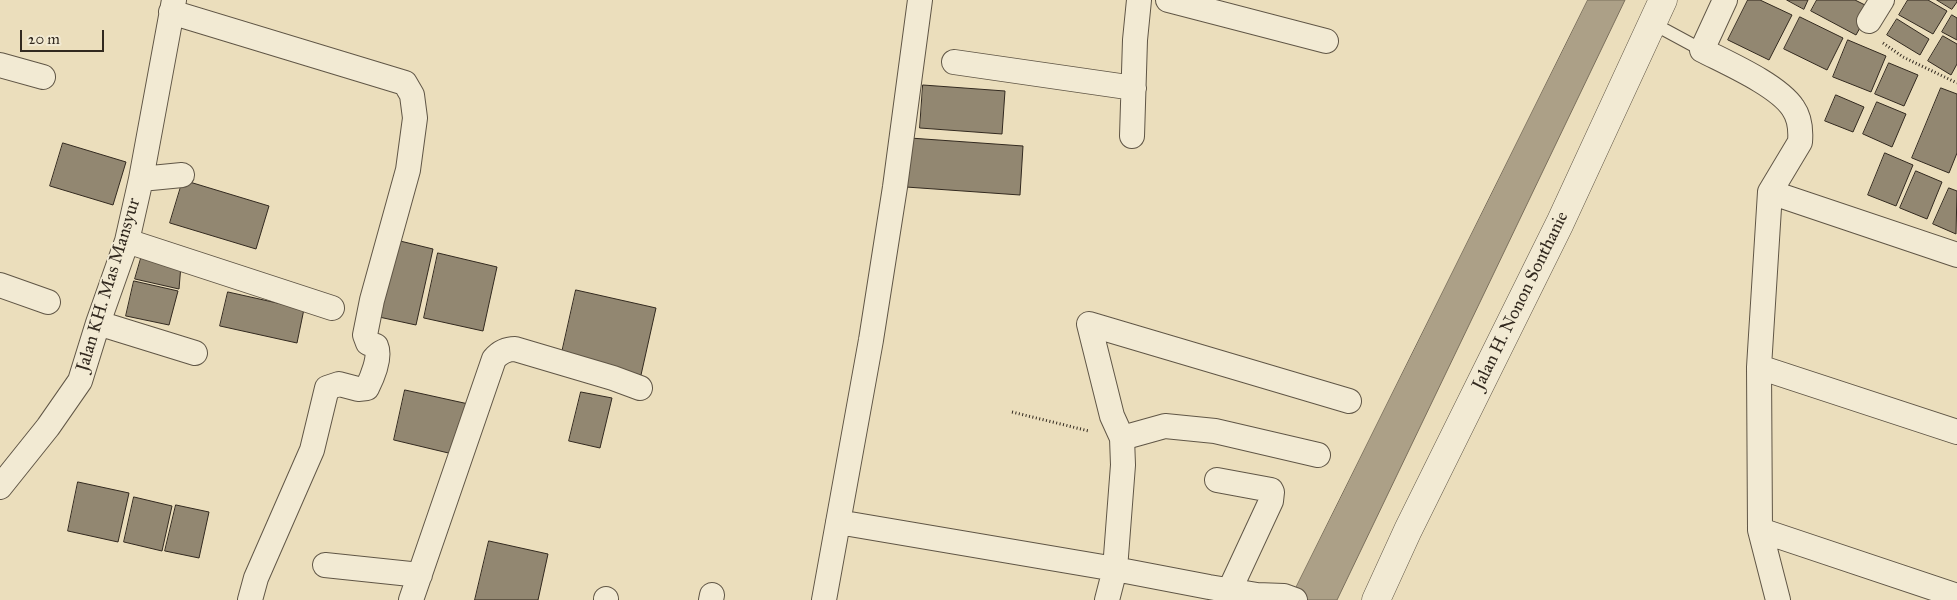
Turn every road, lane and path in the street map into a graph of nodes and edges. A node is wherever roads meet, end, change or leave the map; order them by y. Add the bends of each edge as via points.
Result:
1 (920, 0) edge
2 (1139, 0) edge
3 (1168, 0) edge
4 (1725, 0) edge
5 (1882, 0) edge
6 (172, 6) edge
7 (1657, 11) edge
8 (1869, 21) joint
9 (1326, 41) dead end
10 (1702, 50) junction
11 (954, 62) dead end
12 (0, 66) edge
13 (43, 77) dead end
14 (1957, 84) edge
15 (1134, 88) junction
16 (1132, 136) dead end
17 (182, 175) dead end
18 (141, 180) junction
19 (1770, 192) junction
20 (127, 241) junction
21 (1957, 255) edge
22 (0, 285) edge
23 (48, 302) dead end
24 (332, 308) dead end
25 (98, 323) junction
26 (195, 353) dead end
27 (1759, 367) junction
28 (640, 388) dead end
29 (1349, 401) dead end
30 (1012, 412) dead end
31 (1957, 432) edge
32 (1122, 438) junction
33 (1318, 455) dead end
34 (1217, 480) dead end
35 (0, 487) edge
36 (838, 522) junction
37 (1760, 530) junction
38 (325, 565) dead end
39 (1115, 569) junction
40 (420, 575) junction
41 (1228, 595) edge
42 (1957, 596) edge
43 (1290, 598) edge
44 (250, 600) edge
45 (412, 600) edge
46 (824, 600) edge
47 (1107, 600) edge
48 (1376, 600) edge
49 (1778, 600) edge

1 - 36 street via 871,340
2 - 15 street
3 - 9 street
4 - 10 street
5 - 8 street
6 - 18 street, Jalan KH. Mas Mansyur
6 - 44 street via 405,83 412,95 415,118 408,170 365,335 378,350 371,379 367,388 339,384 327,388 312,450 256,578
7 - 10 lane
7 - 48 street, Jalan H. Nonon Sonthanie via 1560,223
8 - 14 path via 1872,34 1878,40 1903,57
10 - 19 street via 1750,74 1793,108 1800,123 1800,142
11 - 15 street
12 - 13 street
15 - 16 street
17 - 18 street
18 - 20 street, Jalan KH. Mas Mansyur
19 - 21 street
19 - 27 street
20 - 24 street
20 - 25 street, Jalan KH. Mas Mansyur
22 - 23 street
25 - 26 street
25 - 35 street, Jalan KH. Mas Mansyur via 80,381
27 - 31 street
27 - 37 street
28 - 40 street via 515,348 498,354
29 - 32 street via 1089,324 1112,416
30 - 32 path
32 - 33 street via 1165,426 1215,431
32 - 39 street
34 - 41 street via 1272,492 1271,501
36 - 39 street
36 - 46 street
37 - 42 street
37 - 49 street
38 - 40 street
39 - 41 street
39 - 47 street
40 - 45 street
41 - 43 street

